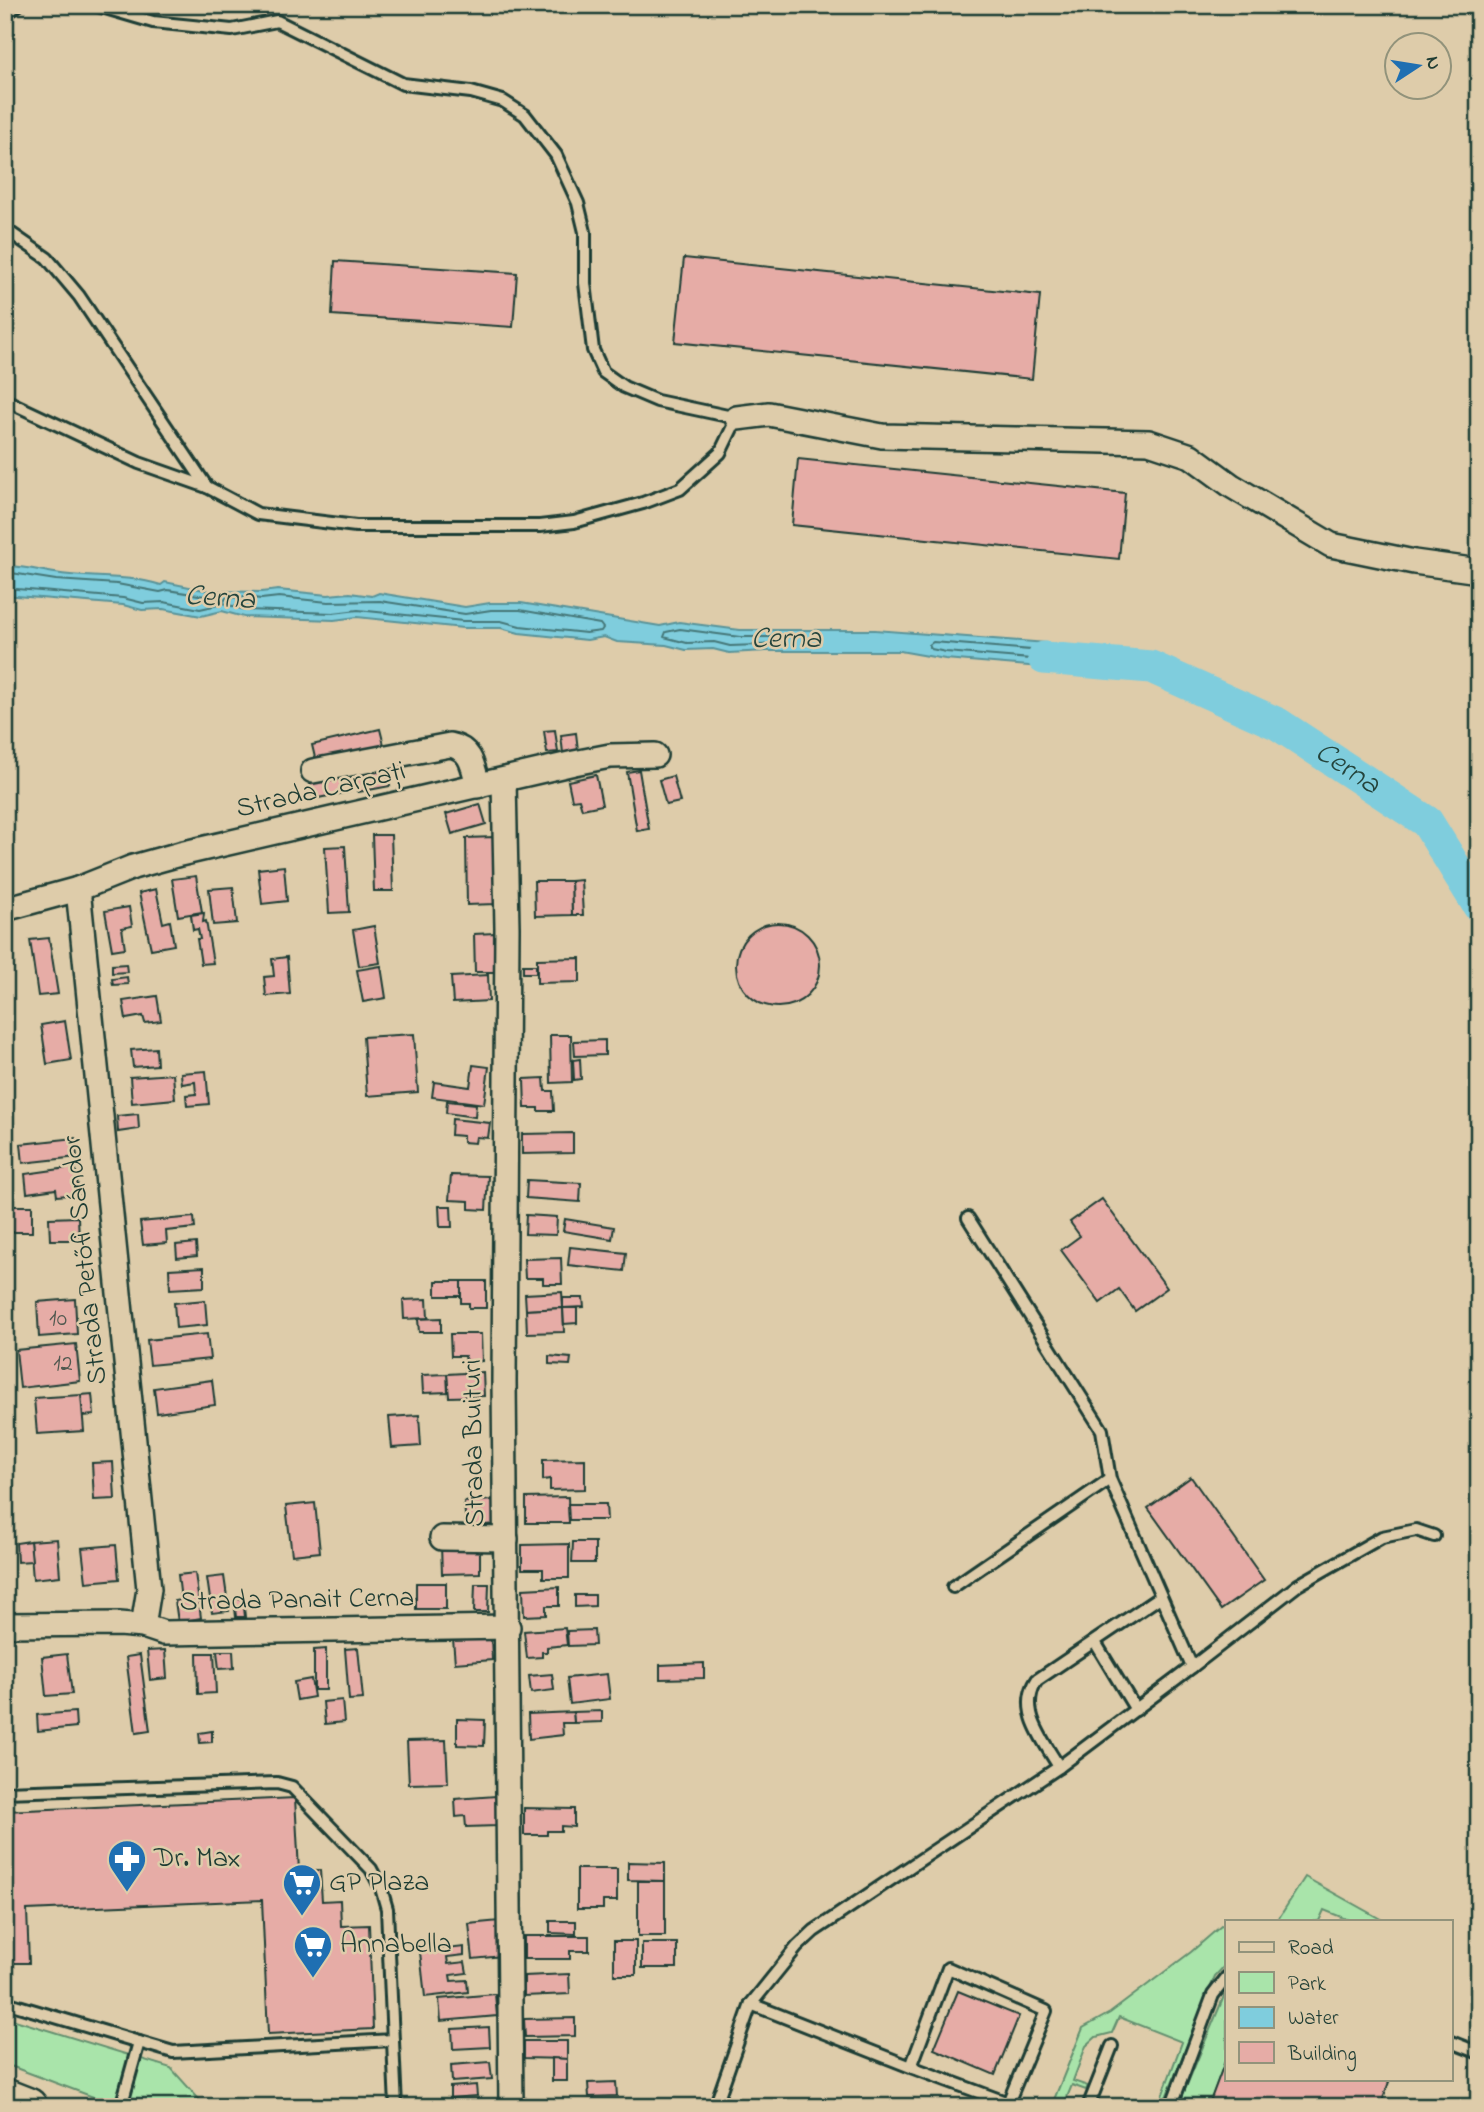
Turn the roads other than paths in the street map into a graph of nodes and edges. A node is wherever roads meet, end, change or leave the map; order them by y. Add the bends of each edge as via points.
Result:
1 (18, 5) edge
2 (95, 5) edge
3 (5, 15) edge
4 (5, 229) edge
5 (5, 400) edge
6 (737, 418) junction
7 (207, 487) junction
8 (1479, 571) edge
9 (655, 755) dead end
10 (313, 771) dead end
11 (504, 780) junction
12 (478, 786) junction
13 (78, 889) junction
14 (5, 909) edge
15 (968, 1218) dead end
16 (1110, 1479) junction
17 (1434, 1536) dead end
18 (442, 1538) dead end
19 (506, 1539) junction
20 (953, 1587) dead end
21 (1160, 1597) junction
22 (5, 1625) edge
23 (143, 1626) junction
24 (508, 1627) junction
25 (1095, 1642) junction
26 (1192, 1667) junction
27 (1136, 1710) junction
28 (1059, 1767) junction
29 (5, 1792) edge
30 (1225, 1980) edge
31 (5, 2002) edge
32 (751, 2004) junction
33 (393, 2040) junction
34 (139, 2042) junction
35 (1452, 2042) edge
36 (1112, 2046) dead end
37 (1479, 2053) edge
38 (911, 2067) junction
39 (5, 2098) edge
40 (28, 2107) edge
41 (121, 2107) edge
42 (396, 2107) edge
43 (511, 2107) edge
44 (715, 2107) edge
45 (1088, 2107) edge
46 (1171, 2107) edge

1 - 3 lane
2 - 6 lane via 153,22 232,30 277,21 403,84 471,92 503,101 525,115 556,155 578,203 585,232 593,350 603,372 657,401
4 - 7 lane via 47,258 79,296
5 - 7 lane via 139,463
6 - 7 lane via 720,453 680,489 574,522 356,526 258,514
6 - 8 street via 769,414 882,436 1149,442 1191,456 1331,545
9 - 11 street, Strada Carpați via 610,756
10 - 12 street via 450,745 467,752
11 - 12 street, Strada Carpați
11 - 19 street, Strada Buituri
12 - 13 street, Strada Carpați via 155,860
13 - 14 street, Strada Carpați
13 - 23 street, Strada Petőfi Sándor via 149,1589
15 - 16 lane via 1102,1430
16 - 20 lane
16 - 21 lane
17 - 26 lane via 1416,1530 1382,1537 1298,1585
18 - 19 street
19 - 24 street, Strada Buituri
21 - 25 lane
21 - 26 lane
22 - 23 street, Strada Panait Cerna
23 - 24 street, Strada Panait Cerna via 164,1633
24 - 43 street, Strada Buituri
25 - 27 lane
25 - 28 lane via 1037,1680 1030,1691 1031,1717
26 - 27 lane
27 - 28 lane
28 - 32 lane via 814,1931
29 - 33 lane via 277,1783 292,1787 371,1869 381,1888 387,1909
30 - 46 lane via 1213,1996
31 - 34 lane
32 - 38 lane
32 - 44 lane
33 - 34 lane via 173,2052
33 - 42 lane
34 - 41 lane
35 - 37 lane
36 - 45 lane
38 - 38 lane via 1009,2103 1046,2011 948,1968
39 - 40 main road

